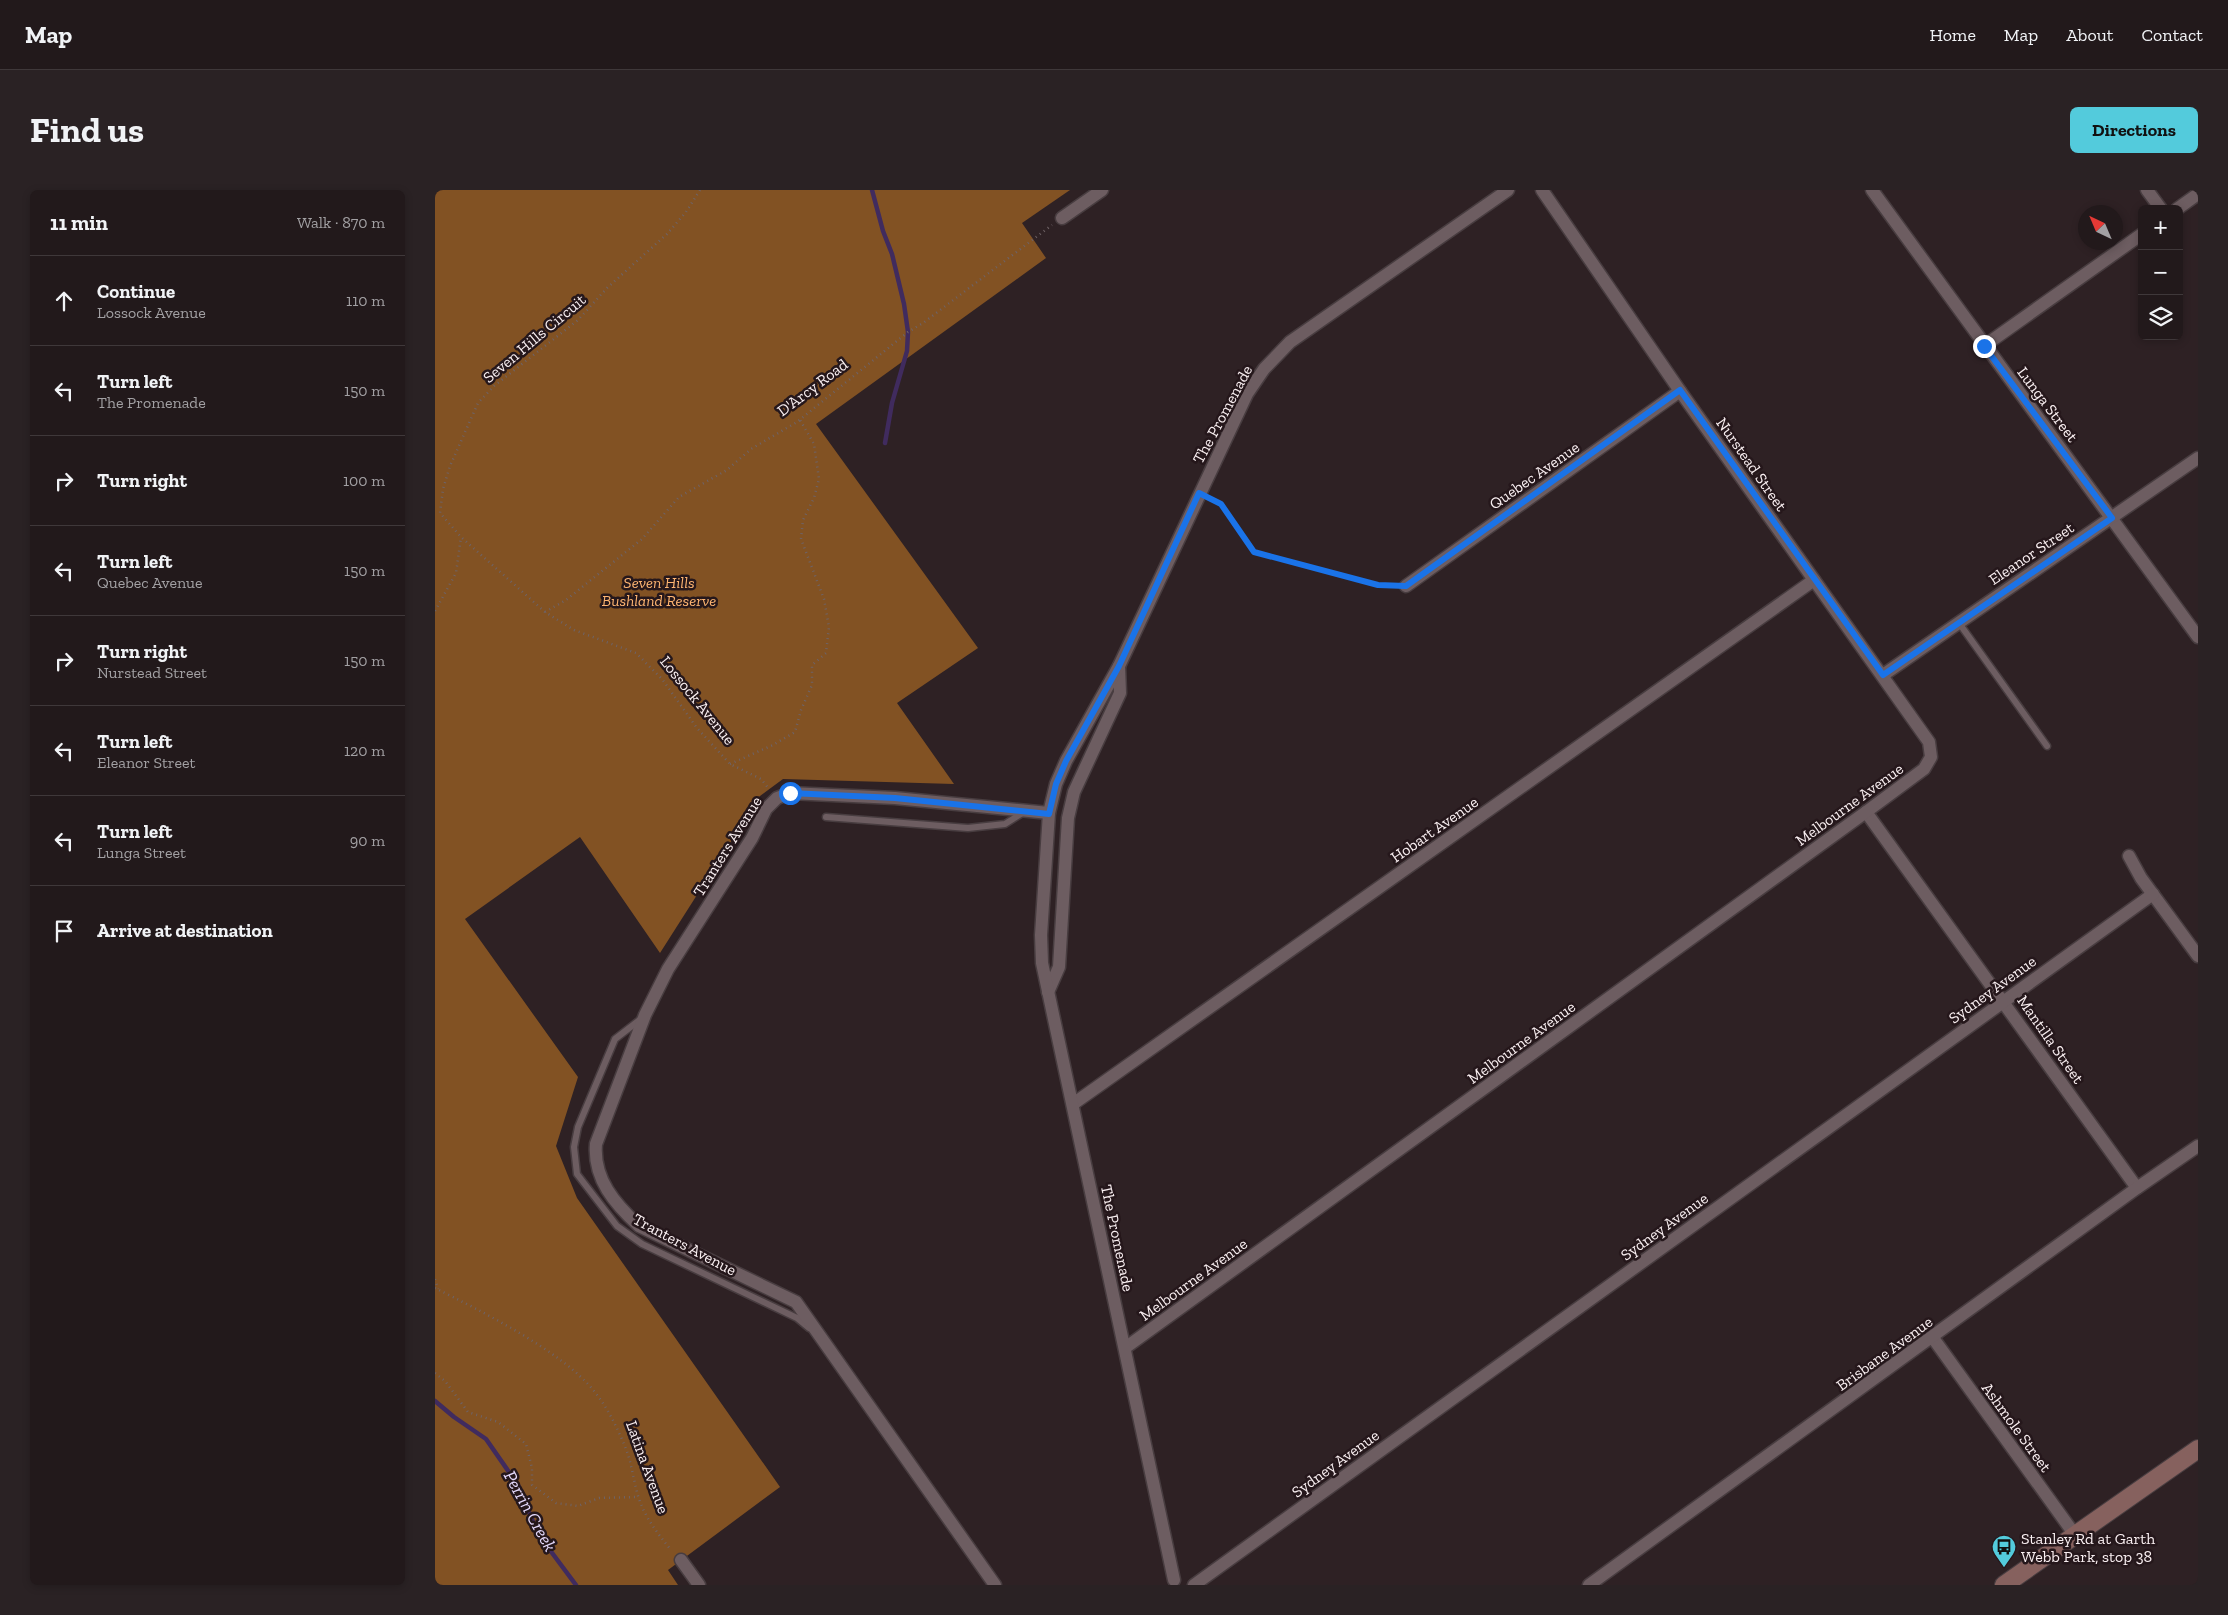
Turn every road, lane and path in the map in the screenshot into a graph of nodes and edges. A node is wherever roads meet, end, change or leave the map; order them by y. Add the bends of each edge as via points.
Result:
1 (700, 190) edge
2 (1102, 190) edge
3 (1508, 190) edge
4 (1541, 190) edge
5 (1872, 190) edge
6 (2147, 190) edge
7 (2198, 194) edge
8 (2158, 205) edge
9 (2183, 205) edge
10 (1062, 218) joint
11 (2138, 237) edge
12 (1984, 346) junction
13 (1680, 390) junction
14 (800, 420) junction
15 (2198, 458) edge
16 (1199, 493) junction
17 (435, 509) edge
18 (440, 513) junction
19 (2112, 518) junction
20 (461, 538) junction
21 (1814, 580) junction
22 (1406, 586) joint
23 (435, 611) edge
24 (545, 612) junction
25 (1959, 623) junction
26 (2198, 637) edge
27 (1119, 666) junction
28 (1883, 675) junction
29 (2047, 746) dead end
30 (1931, 757) joint
31 (729, 764) junction
32 (777, 798) junction
33 (1025, 811) junction
34 (1866, 812) junction
35 (1049, 814) junction
36 (826, 817) dead end
37 (2129, 856) dead end
38 (2153, 894) junction
39 (2198, 956) edge
40 (1048, 992) junction
41 (2004, 1001) junction
42 (645, 1015) junction
43 (1073, 1104) junction
44 (2198, 1146) edge
45 (2137, 1188) junction
46 (435, 1279) edge
47 (437, 1288) edge
48 (822, 1338) junction
49 (1933, 1338) junction
50 (1125, 1348) junction
51 (435, 1373) edge
52 (2198, 1449) edge
53 (638, 1497) junction
54 (2075, 1535) junction
55 (681, 1560) joint
56 (1170, 1582) edge
57 (699, 1585) edge
58 (995, 1585) edge
59 (1193, 1585) edge
60 (1589, 1585) edge
61 (2004, 1585) edge

1 - 18 path, Seven Hills Circuit via 667,234 607,288 578,320 493,386 478,403 450,466
2 - 10 street
3 - 16 street, The Promenade via 1290,342 1264,369 1247,394
4 - 13 street, Nurstead Street
5 - 12 street, Lunga Street
6 - 8 street
7 - 9 street
10 - 14 path, D'Arcy Road via 909,332
11 - 12 street
12 - 19 street, Lunga Street
13 - 21 street, Nurstead Street
13 - 22 street, Quebec Avenue
14 - 24 path, D'Arcy Road via 751,449 727,470 679,497 642,539 566,600
14 - 31 path via 814,444 817,460 819,479 803,520 801,540 824,599 829,627 825,653 812,665 812,685 795,732
15 - 19 street, Eleanor Street
16 - 22 path via 1221,504 1254,552 1378,585
16 - 27 street, The Promenade
17 - 18 path
18 - 20 path
19 - 25 street, Eleanor Street
19 - 26 street, Lunga Street
20 - 23 path via 456,573
20 - 24 path, Lossock Avenue
21 - 28 street, Nurstead Street
21 - 43 street, Hobart Avenue
24 - 31 path, Lossock Avenue via 574,630 636,652 662,679 697,728
25 - 28 street, Eleanor Street
25 - 29 lane
27 - 35 street, The Promenade via 1066,761
27 - 40 street, The Promenade via 1120,693 1074,792 1068,818 1059,967
28 - 30 street, Nurstead Street via 1929,742
30 - 34 street, Melbourne Avenue via 1924,769
31 - 32 path, Lossock Avenue via 761,779
32 - 33 street via 790,793 895,798
32 - 42 street, Tranters Avenue via 765,809 752,838 668,969
33 - 35 street
33 - 36 lane via 1005,824 968,828
34 - 41 street, Mantilla Street
34 - 50 street, Melbourne Avenue
35 - 40 street, The Promenade via 1041,935 1041,963
37 - 38 street
38 - 39 street
38 - 41 street, Sydney Avenue
40 - 43 street, The Promenade
41 - 45 street, Mantilla Street
41 - 59 street, Sydney Avenue
42 - 48 street, Tranters Avenue via 596,1144 594,1159 601,1180 621,1210 639,1226 796,1302
42 - 48 lane, Tranters Avenue via 615,1039 578,1127 574,1147 577,1174 617,1226 641,1244 797,1318
43 - 50 street, The Promenade
44 - 45 street, Brisbane Avenue
45 - 49 street, Brisbane Avenue
46 - 47 path
47 - 53 path, Latina Avenue via 542,1348 594,1390 614,1420 631,1458
48 - 58 street, Tranters Avenue
49 - 54 street, Ashmole Street
49 - 60 street, Brisbane Avenue
50 - 56 street, The Promenade
51 - 53 path via 468,1412 498,1422 526,1444 532,1485 556,1503 578,1506 599,1498
52 - 54 main road
53 - 55 path, Latina Avenue via 647,1518
54 - 61 main road
55 - 57 street
56 - 59 street via 1184,1580

